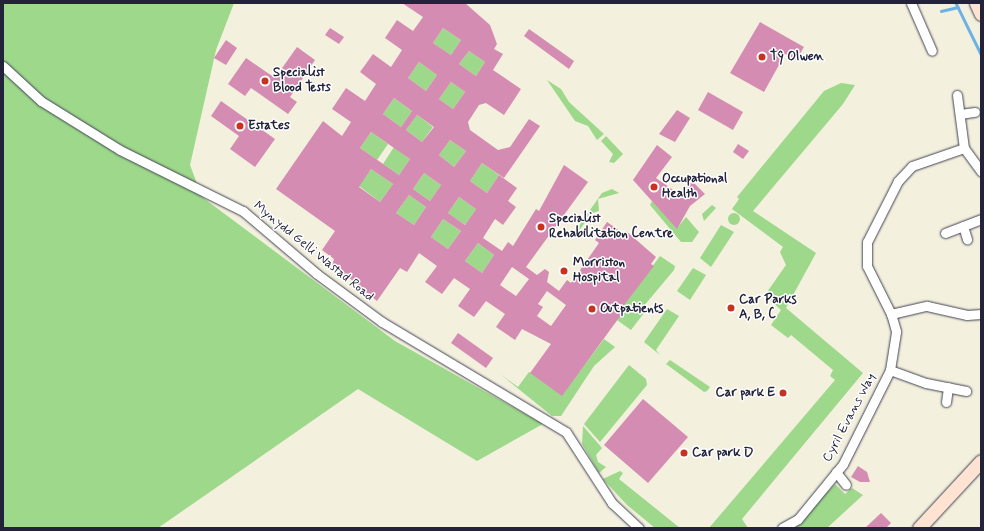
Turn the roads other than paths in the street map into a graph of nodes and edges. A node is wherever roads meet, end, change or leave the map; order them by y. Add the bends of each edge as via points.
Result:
1 (911, 3) edge
2 (976, 3) edge
3 (981, 14) edge
4 (932, 51) dead end
5 (3, 66) edge
6 (957, 95) dead end
7 (975, 112) dead end
8 (960, 114) junction
9 (964, 148) junction
10 (981, 171) edge
11 (981, 219) edge
12 (963, 226) junction
13 (945, 233) dead end
14 (967, 239) dead end
15 (891, 314) junction
16 (981, 314) edge
17 (890, 370) junction
18 (948, 387) junction
19 (966, 391) dead end
20 (946, 402) dead end
21 (981, 461) edge
22 (836, 472) junction
23 (846, 485) dead end
24 (640, 528) edge
25 (782, 528) edge
26 (919, 528) edge

1 - 4 street
2 - 3 street
5 - 24 street, Mynydd Gelli Wastad Road via 41,100 120,150 243,211 316,274 370,314 566,432 612,503
6 - 8 street
7 - 8 street
8 - 9 street
9 - 10 street
9 - 15 street, Cyril Evans Way via 912,166 898,181 867,242 867,266
11 - 12 street
12 - 13 street
12 - 14 street
15 - 16 street via 927,306
15 - 17 street, Cyril Evans Way via 896,331
17 - 18 street, Cyril Evans Way
17 - 22 street, Cyril Evans Way via 843,464
18 - 19 street, Cyril Evans Way
18 - 20 street
21 - 26 street
22 - 23 street
22 - 25 street, Cyril Evans Way via 798,519

